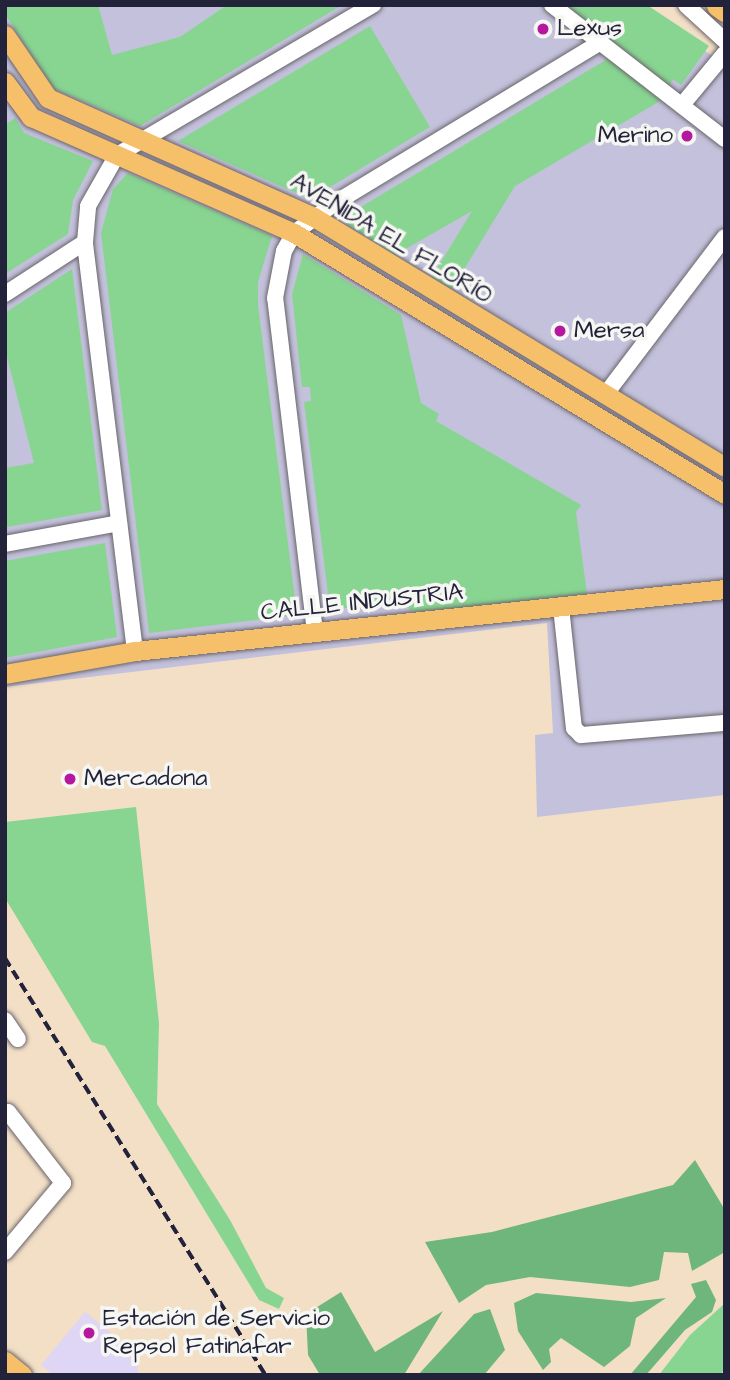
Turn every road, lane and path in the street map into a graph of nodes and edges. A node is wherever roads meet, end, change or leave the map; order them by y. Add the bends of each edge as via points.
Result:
1 (373, 5) edge
2 (552, 5) edge
3 (686, 5) edge
4 (719, 5) edge
5 (725, 10) edge
6 (5, 36) edge
7 (725, 41) edge
8 (601, 42) junction
9 (725, 53) edge
10 (5, 82) edge
11 (37, 85) junction
12 (11, 102) edge
13 (682, 105) junction
14 (725, 139) edge
15 (147, 141) junction
16 (117, 155) junction
17 (314, 217) junction
18 (294, 233) junction
19 (725, 237) edge
20 (85, 242) junction
21 (5, 293) edge
22 (605, 395) junction
23 (592, 416) junction
24 (725, 467) edge
25 (723, 491) edge
26 (120, 523) junction
27 (5, 544) edge
28 (725, 589) edge
29 (561, 607) junction
30 (315, 632) junction
31 (135, 651) junction
32 (5, 674) edge
33 (725, 723) edge
34 (5, 1020) edge
35 (18, 1039) dead end
36 (5, 1115) edge
37 (5, 1252) edge
38 (5, 1361) edge
39 (22, 1375) edge

1 - 15 street
2 - 8 street
3 - 7 street
4 - 5 highway
6 - 11 main road, AVENIDA EL FLORÍO
8 - 13 street
8 - 17 street
9 - 13 street
10 - 12 main road, AVENIDA EL FLORÍO
11 - 12 main road
11 - 15 main road, AVENIDA EL FLORÍO via 48,98
12 - 16 main road, AVENIDA EL FLORÍO via 31,117
13 - 14 street
15 - 16 street
15 - 17 main road, AVENIDA EL FLORÍO
16 - 18 main road, AVENIDA EL FLORÍO
16 - 20 street via 88,206
17 - 18 street
17 - 22 main road, AVENIDA EL FLORÍO
18 - 23 main road, AVENIDA EL FLORÍO
18 - 30 street via 278,267 275,298
19 - 22 street
20 - 21 street
20 - 26 street
22 - 23 main road
22 - 24 main road, AVENIDA EL FLORÍO
23 - 25 main road, AVENIDA EL FLORÍO
26 - 27 street
26 - 31 street
28 - 29 main road, CALLE INDUSTRIA
29 - 30 main road, CALLE INDUSTRIA
29 - 33 street via 574,728 580,735
30 - 31 main road, CALLE INDUSTRIA
31 - 32 main road, CALLE INDUSTRIA
34 - 35 street
36 - 37 street via 8,1112 63,1183
38 - 39 main road

